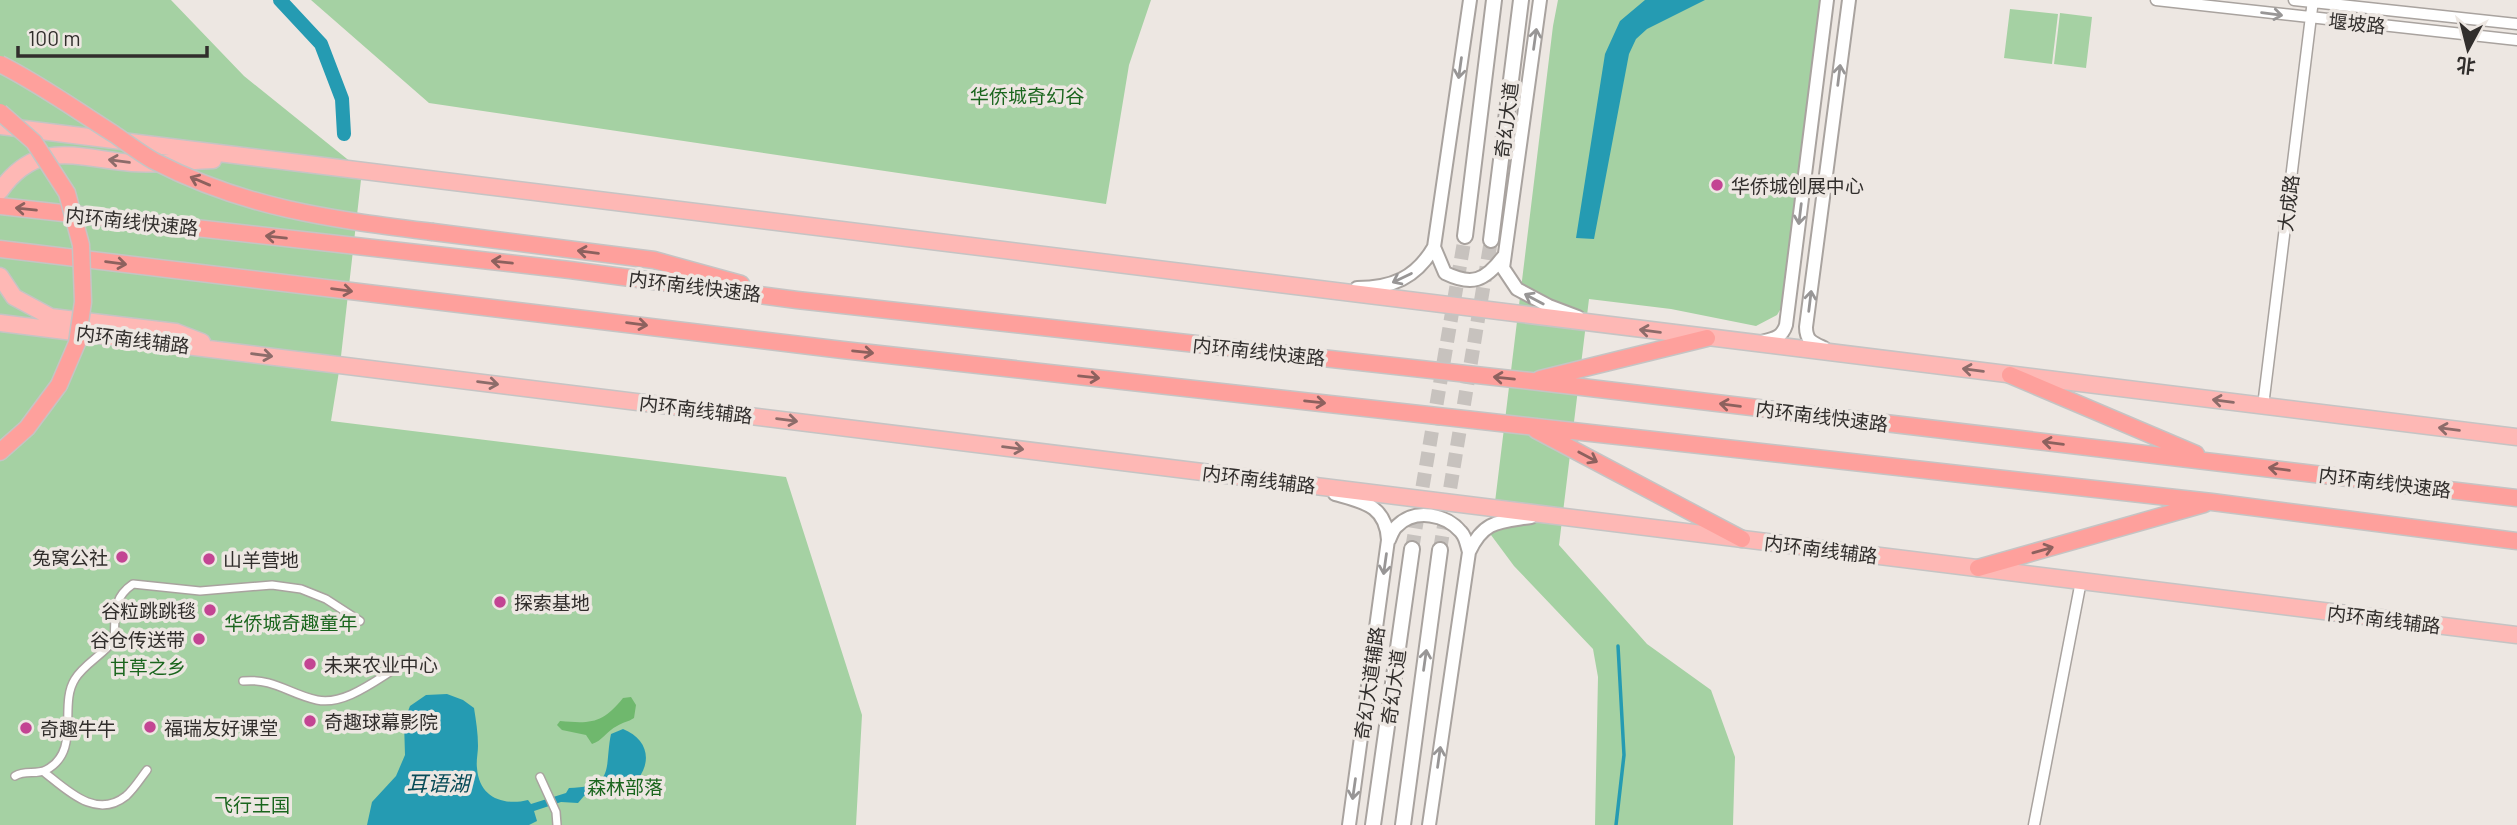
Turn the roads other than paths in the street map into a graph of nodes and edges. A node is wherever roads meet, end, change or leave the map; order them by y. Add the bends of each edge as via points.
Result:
1 (1470, 0) edge
2 (1494, 0) edge
3 (1521, 0) edge
4 (1540, 0) edge
5 (1826, 0) edge
6 (1849, 0) edge
7 (2156, 0) edge
8 (2294, 0) edge
9 (2313, 1) edge
10 (2311, 18) junction
11 (2517, 24) edge
12 (2517, 40) edge
13 (0, 64) edge
14 (0, 111) edge
15 (0, 126) edge
16 (261, 159) junction
17 (0, 191) edge
18 (0, 206) edge
19 (1465, 236) tunnel mouth
20 (1491, 240) tunnel mouth
21 (1434, 247) junction
22 (0, 249) edge
23 (1505, 255) junction
24 (0, 276) edge
25 (1301, 288) junction
26 (797, 300) junction
27 (0, 323) edge
28 (1598, 324) junction
29 (1707, 338) junction
30 (1754, 343) junction
31 (226, 351) junction
32 (1834, 353) junction
33 (2010, 375) junction
34 (1531, 382) junction
35 (2263, 406) junction
36 (1528, 425) junction
37 (2517, 437) edge
38 (0, 452) edge
39 (2214, 461) junction
40 (1297, 484) junction
41 (2517, 498) edge
42 (2211, 502) junction
43 (1547, 515) junction
44 (1742, 539) junction
45 (1388, 540) junction
46 (2517, 541) edge
47 (1412, 549) tunnel mouth
48 (1440, 550) tunnel mouth
49 (1469, 552) junction
50 (1978, 568) junction
51 (2081, 582) junction
52 (360, 621) dead end
53 (2517, 635) edge
54 (402, 660) dead end
55 (243, 681) dead end
56 (147, 770) dead end
57 (44, 772) junction
58 (15, 776) dead end
59 (540, 777) dead end
60 (557, 825) edge
61 (1349, 825) edge
62 (1373, 825) edge
63 (1403, 825) edge
64 (1429, 825) edge
65 (2034, 825) edge

1 -> 21 street
2 - 19 main road, 奇幻大道
3 - 20 main road, 奇幻大道
23 -> 4 street
5 -> 30 street via 1786,325 1777,338
32 -> 6 street via 1806,335
7 -> 10 street, 堰坡路
8 - 9 street, 堰坡路
9 - 10 street, 大成路
9 - 11 street, 堰坡路
10 - 12 street, 堰坡路
10 - 35 street, 大成路
26 -> 13 highway, bridge via 654,260 319,217 259,204 152,160 33,80
14 - 38 highway, bridge via 34,142 67,193 81,244 83,302 77,342 59,385 27,428
15 - 16 main road
16 -> 17 main road via 134,163 67,154 33,159
16 - 25 main road
26 -> 18 highway, 内环南线快速路
21 - 23 street via 1445,273 1460,280 1474,281 1491,273
21 -> 25 street via 1427,260 1406,278 1377,288
22 -> 36 highway via 857,352
28 -> 23 street via 1517,289 1503,268
24 - 31 main road via 14,297 51,317 176,332
25 - 28 main road
34 -> 26 highway, 内环南线快速路
27 - 31 main road, 内环南线辅路
29 -> 28 main road
29 - 30 main road
29 - 34 highway
30 - 32 main road
31 -> 40 main road, 内环南线辅路
33 -> 32 main road
35 -> 33 main road
33 - 39 highway
39 -> 34 highway, 内环南线快速路
37 -> 35 main road
36 - 42 highway
36 -> 44 highway
41 -> 39 highway, 内环南线快速路
40 - 43 main road, 内环南线辅路
40 - 45 street via 1367,503 1381,514
42 - 46 highway
50 -> 42 highway
43 - 44 main road, 内环南线辅路
43 - 49 street via 1492,523 1476,537
44 - 50 main road, 内环南线辅路
45 - 49 street via 1396,526 1414,516 1434,515 1463,534
45 -> 61 street, 奇幻大道辅路
47 - 62 main road, 奇幻大道
63 -> 48 main road, 奇幻大道
64 -> 49 street
50 - 51 main road, 内环南线辅路
51 - 53 main road, 内环南线辅路
51 - 65 street
52 - 57 street via 326,599 291,587 272,584 200,591 133,584 116,604 114,640 75,678 68,703 67,740
54 - 55 street via 398,667 344,697 319,701 271,682
56 - 57 street via 127,795 113,803 94,805 76,798
57 - 58 street via 22,771
59 - 60 street

